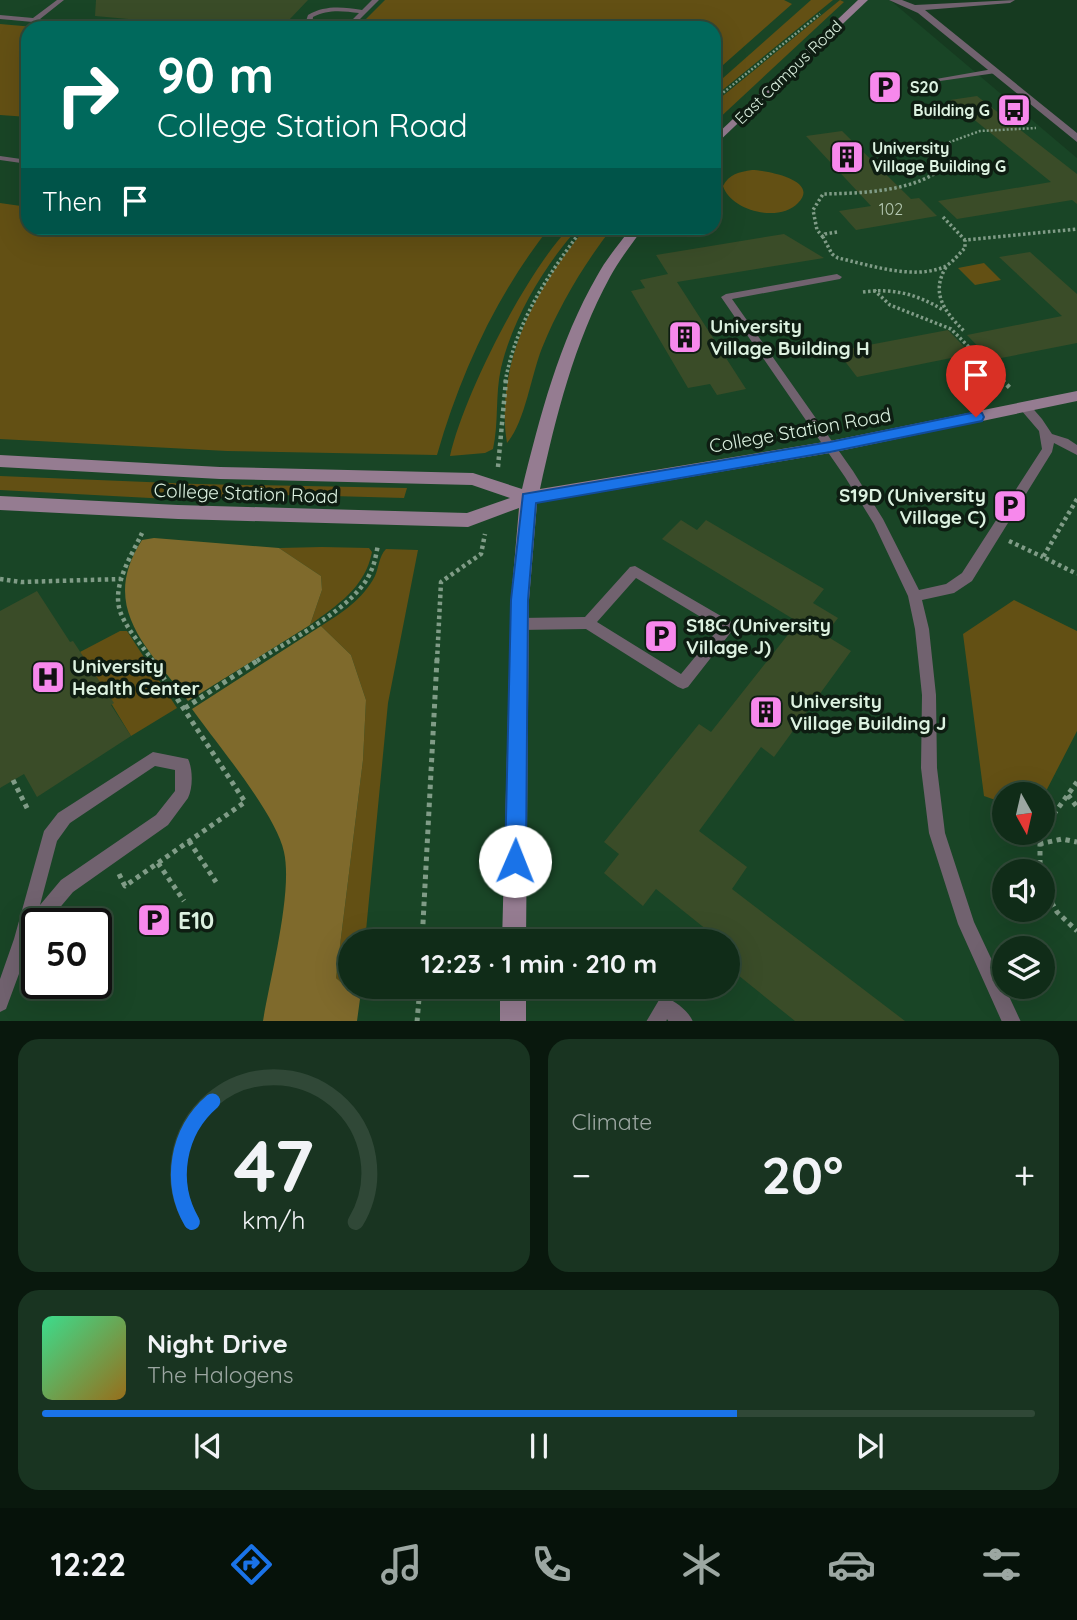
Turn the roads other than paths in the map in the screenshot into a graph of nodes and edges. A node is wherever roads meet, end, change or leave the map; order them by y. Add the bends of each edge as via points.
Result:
1 (61, 0) edge
2 (376, 0) edge
3 (894, 0) edge
4 (1010, 0) edge
5 (322, 1) edge
6 (859, 1) edge
7 (914, 8) junction
8 (327, 9) junction
9 (365, 12) junction
10 (83, 15) dead end
11 (0, 17) edge
12 (34, 20) junction
13 (44, 21) edge
14 (76, 21) edge
15 (309, 21) edge
16 (355, 21) edge
17 (993, 71) junction
18 (940, 79) dead end
19 (1072, 130) edge
20 (721, 136) edge
21 (1077, 139) edge
22 (0, 158) edge
23 (21, 161) edge
24 (632, 235) edge
25 (837, 277) dead end
26 (1077, 396) edge
27 (1026, 407) junction
28 (1048, 437) junction
29 (830, 447) junction
30 (1077, 451) edge
31 (0, 461) edge
32 (529, 498) junction
33 (0, 503) edge
34 (915, 596) junction
35 (588, 622) junction
36 (519, 624) junction
37 (514, 929) edge
38 (23, 939) joint
39 (21, 945) edge
40 (513, 999) edge
41 (0, 1003) edge
42 (513, 1021) edge
43 (655, 1021) edge
44 (684, 1021) edge
45 (1012, 1021) edge

1 - 12 lane
2 - 9 lane
3 - 7 street
4 - 7 street
5 - 8 lane
6 - 20 main road, East Campus Road
7 - 17 street
8 - 9 lane
8 - 15 lane via 310,16
9 - 16 lane
10 - 14 lane
11 - 12 lane
12 - 13 lane
17 - 18 lane
17 - 19 street
19 - 21 street
22 - 23 lane
24 - 32 main road via 604,275 572,342
25 - 29 lane via 726,297
26 - 27 main road, College Station Road
27 - 28 lane
27 - 29 main road, College Station Road
28 - 30 lane
28 - 34 lane via 1048,449 967,577 949,589
29 - 32 main road, College Station Road
29 - 34 lane via 879,522
31 - 32 main road, College Station Road via 220,473 473,479
32 - 33 main road, College Station Road via 468,520 178,513
32 - 36 main road
34 - 45 lane via 929,695 929,768 937,832 966,923
35 - 35 lane via 635,571 728,627 683,683
35 - 36 lane
36 - 37 main road
38 - 38 lane via 67,886 163,820 183,793 183,764 153,759 64,818 50,837
39 - 41 lane
40 - 42 main road
43 - 44 lane via 665,1006

